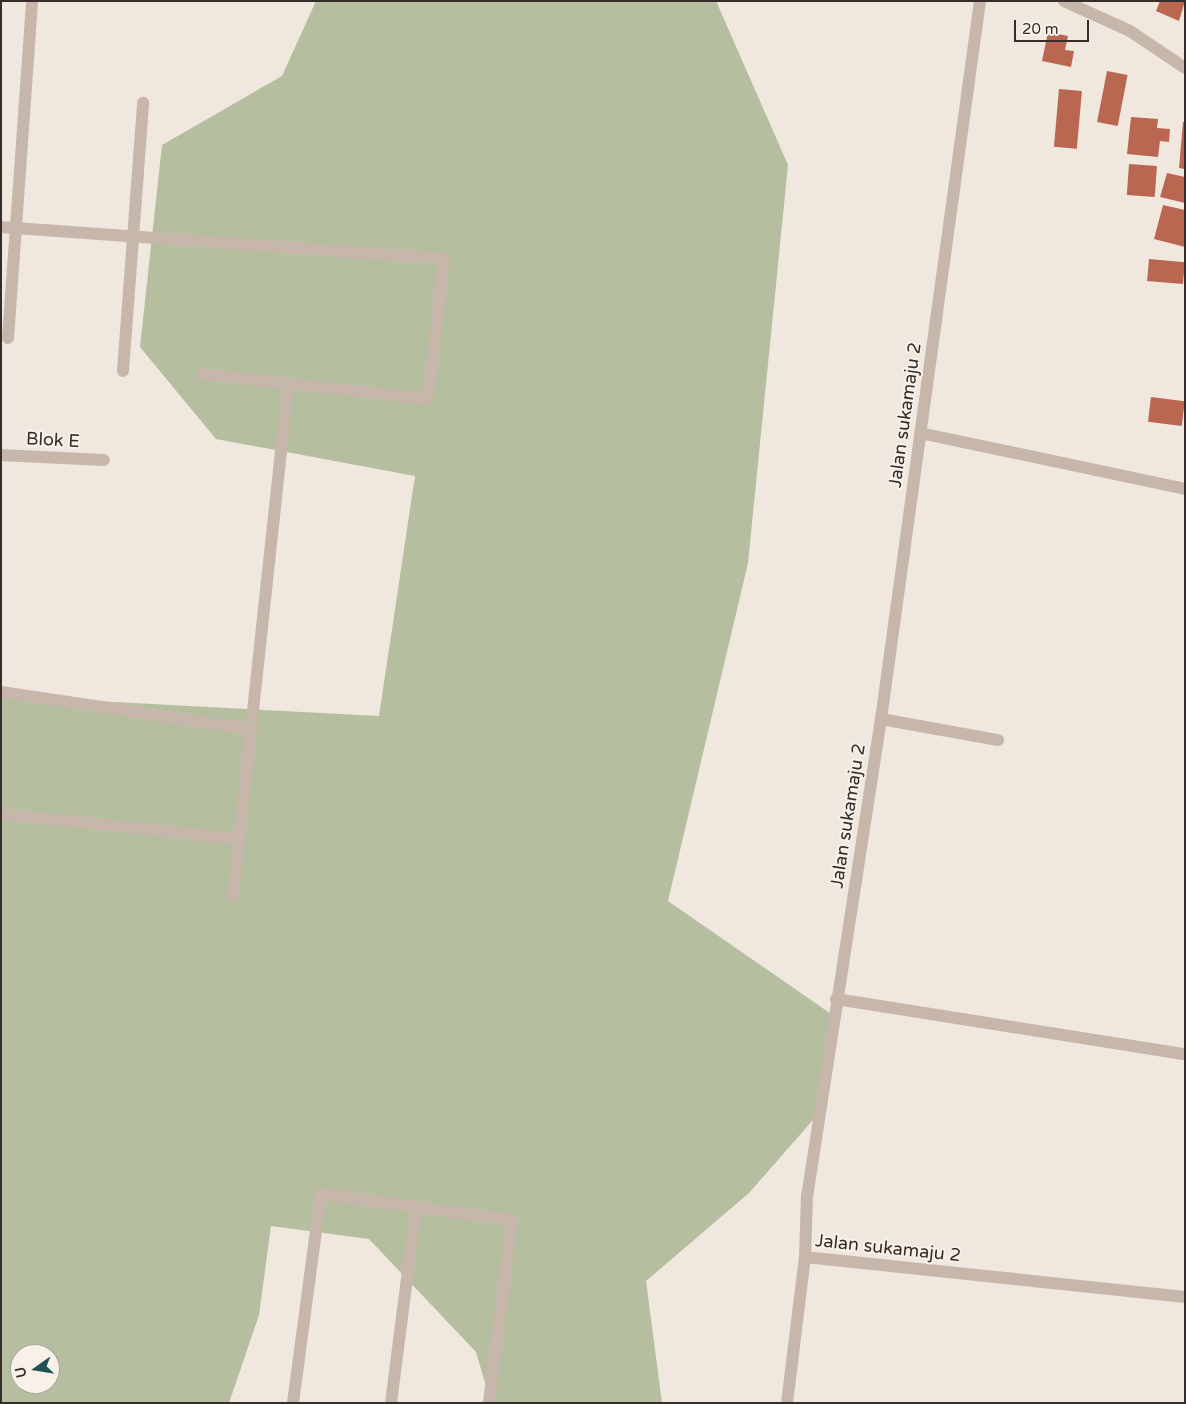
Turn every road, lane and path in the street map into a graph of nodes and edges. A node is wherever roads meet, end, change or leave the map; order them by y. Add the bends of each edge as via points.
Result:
1 (32, 1) edge
2 (980, 1) edge
3 (1064, 1) edge
4 (1185, 68) edge
5 (143, 103) dead end
6 (1, 227) edge
7 (16, 228) junction
8 (133, 237) junction
9 (8, 338) dead end
10 (123, 371) dead end
11 (202, 374) dead end
12 (288, 386) junction
13 (920, 433) junction
14 (1, 455) edge
15 (104, 460) dead end
16 (1185, 489) edge
17 (1, 692) edge
18 (881, 719) junction
19 (250, 729) junction
20 (998, 740) dead end
21 (1, 814) edge
22 (238, 839) junction
23 (233, 896) dead end
24 (836, 999) junction
25 (1185, 1054) edge
26 (416, 1207) junction
27 (805, 1257) junction
28 (1185, 1297) edge
29 (293, 1403) edge
30 (391, 1403) edge
31 (488, 1403) edge
32 (786, 1403) edge

1 - 7 street
2 - 13 street, Jalan sukamaju 2
3 - 4 street via 1130,31
5 - 8 street
6 - 7 street
7 - 8 street
7 - 9 street
8 - 10 street
8 - 12 street via 444,259 428,399
11 - 12 street
12 - 19 street
13 - 16 street
13 - 18 street, Jalan sukamaju 2
14 - 15 street, Blok E
17 - 19 street
18 - 20 street
18 - 24 street, Jalan sukamaju 2
19 - 22 street
21 - 22 street
22 - 23 street
24 - 25 street
24 - 27 street, Jalan sukamaju 2 via 807,1194
26 - 29 street via 321,1194
26 - 30 street
26 - 31 street via 512,1220
27 - 28 street, Jalan sukamaju 2
27 - 32 street

